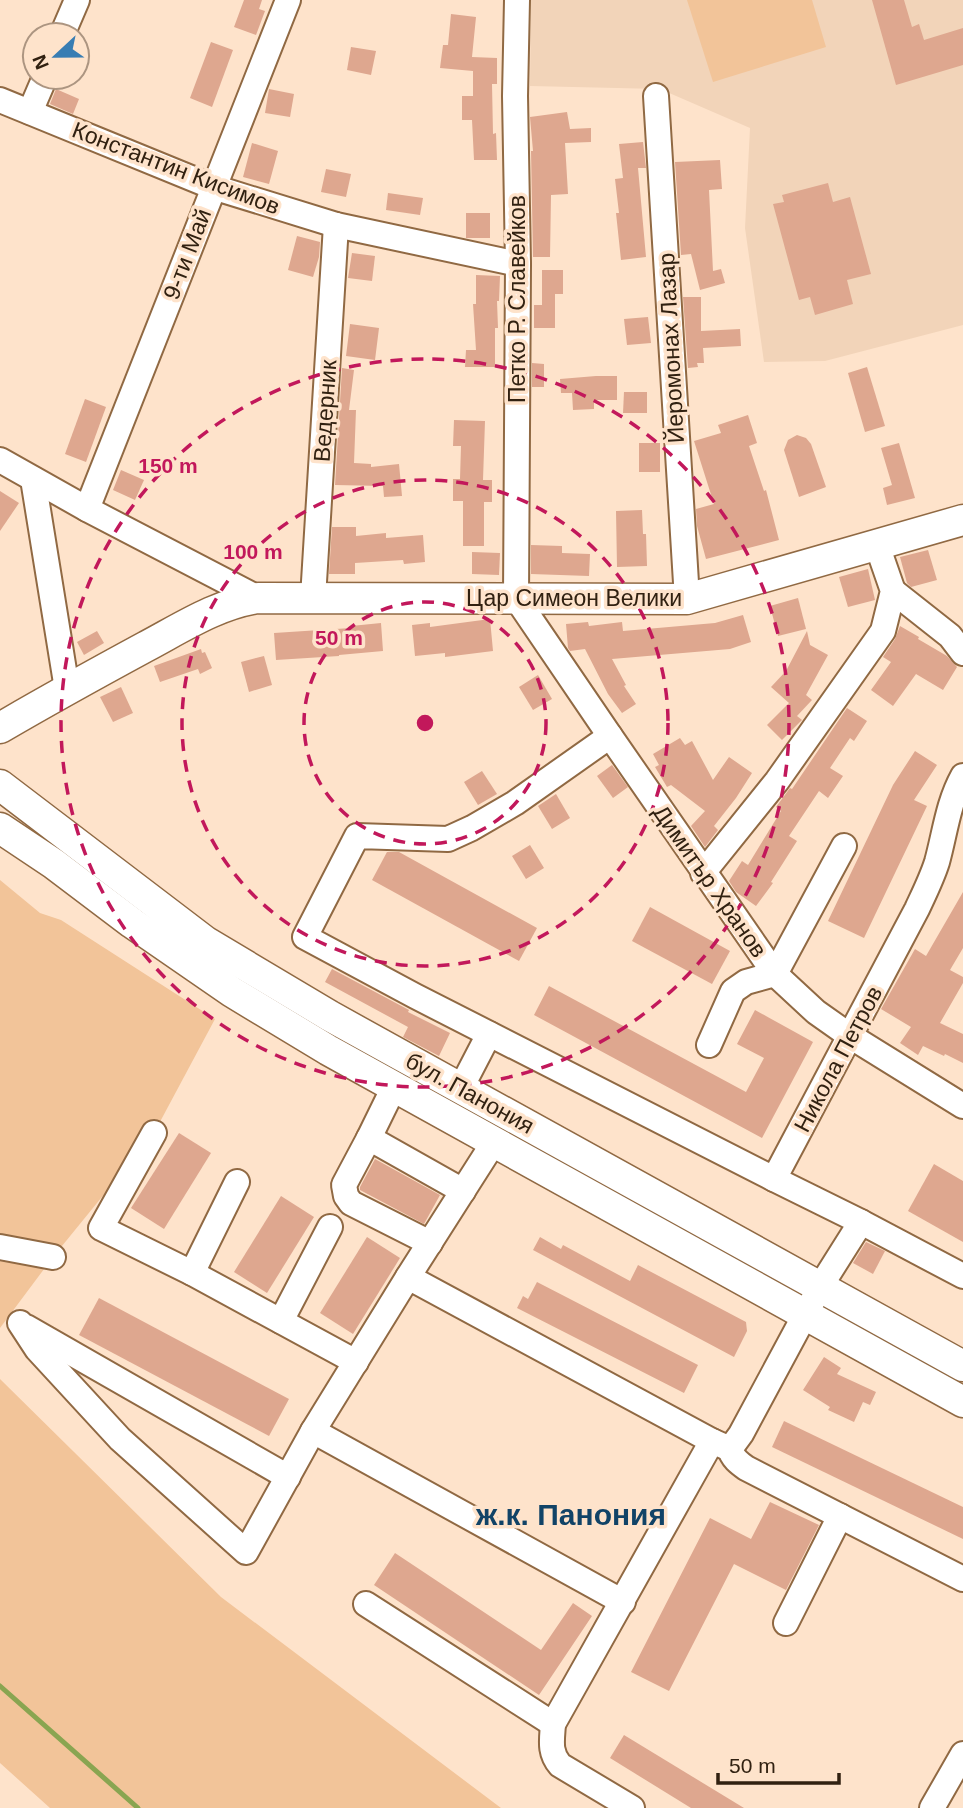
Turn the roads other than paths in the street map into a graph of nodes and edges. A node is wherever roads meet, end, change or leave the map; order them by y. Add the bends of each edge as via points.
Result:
1 (77, 0) edge
2 (288, 0) edge
3 (517, 0) edge
4 (68, 21) edge
5 (39, 91) edge
6 (656, 96) dead end
7 (0, 100) edge
8 (30, 112) junction
9 (213, 187) junction
10 (337, 225) junction
11 (518, 264) junction
12 (0, 460) edge
13 (33, 479) junction
14 (87, 509) junction
15 (963, 520) edge
16 (877, 545) junction
17 (893, 592) junction
18 (258, 598) junction
19 (313, 598) junction
20 (516, 598) junction
21 (687, 599) junction
22 (963, 653) edge
23 (67, 689) junction
24 (0, 728) edge
25 (610, 736) junction
26 (963, 776) edge
27 (0, 785) edge
28 (0, 828) edge
29 (954, 831) edge
30 (844, 846) dead end
31 (704, 873) junction
32 (775, 974) junction
33 (489, 1034) junction
34 (850, 1036) junction
35 (709, 1045) dead end
36 (394, 1087) junction
37 (461, 1088) junction
38 (963, 1106) edge
39 (154, 1132) dead end
40 (369, 1138) junction
41 (494, 1142) junction
42 (774, 1179) junction
43 (237, 1182) dead end
44 (463, 1191) junction
45 (861, 1222) junction
46 (330, 1227) dead end
47 (430, 1243) junction
48 (0, 1247) edge
49 (53, 1257) dead end
50 (192, 1273) junction
51 (963, 1276) edge
52 (408, 1277) junction
53 (820, 1287) junction
54 (805, 1315) junction
55 (281, 1321) junction
56 (356, 1362) junction
57 (963, 1366) edge
58 (963, 1402) edge
59 (313, 1431) junction
60 (721, 1445) junction
61 (288, 1477) junction
62 (840, 1516) junction
63 (963, 1579) edge
64 (622, 1602) junction
65 (366, 1604) dead end
66 (786, 1623) dead end
67 (553, 1724) junction
68 (963, 1754) edge
69 (632, 1808) edge
70 (932, 1808) edge

1 - 4 street
2 - 9 street, 9-ти Май
3 - 11 street, Петко Р. Славейков
5 - 8 street
6 - 21 street, Йеромонах Лазар
7 - 8 street, Константин Кисимов
8 - 9 street, Константин Кисимов
9 - 10 street, Константин Кисимов
9 - 14 street, 9-ти Май
10 - 11 street, Константин Кисимов
10 - 19 street, Ведерник
11 - 20 street, Петко Р. Славейков
12 - 13 street, Цар Симеон Велики
13 - 14 street, Цар Симеон Велики
13 - 23 street
14 - 18 street, Цар Симеон Велики
15 - 16 main road, Цар Симеон Велики
16 - 17 street
16 - 21 main road, Цар Симеон Велики
17 - 22 street via 950,636
17 - 31 street via 883,631 777,781
18 - 19 main road, Цар Симеон Велики
18 - 23 main road, Цар Симеон Велики via 202,616
19 - 20 main road, Цар Симеон Велики
20 - 21 main road, Цар Симеон Велики
20 - 25 street, Димитър Хранов
23 - 24 main road, Цар Симеон Велики
25 - 31 street, Димитър Хранов
25 - 33 street via 515,803 448,839 357,836 305,937
26 - 29 street, Никола Петров
27 - 37 main road, бул. Панония via 206,942
28 - 36 main road, бул. Панония via 232,992
29 - 34 street, Никола Петров
30 - 32 street
31 - 32 street, Димитър Хранов
32 - 34 street, Димитър Хранов
32 - 35 street via 733,991
33 - 37 street
33 - 42 street
34 - 38 street, Димитър Хранов
34 - 42 street, Никола Петров
36 - 40 street
36 - 41 main road, бул. Панония
37 - 53 main road, бул. Панония
39 - 50 street via 101,1228
40 - 44 street
40 - 47 street via 344,1185 346,1196 351,1203
41 - 44 street
41 - 54 main road, бул. Панония
42 - 45 street
43 - 50 street
44 - 47 street
45 - 51 street
45 - 53 street
46 - 55 street
47 - 52 street
48 - 49 street
50 - 55 street
52 - 56 street
52 - 60 street
53 - 54 street
53 - 57 main road, бул. Панония
54 - 58 main road, бул. Панония
54 - 60 street via 741,1434
55 - 56 street
56 - 59 street
59 - 61 street
59 - 64 street
60 - 62 street via 746,1468
60 - 64 street
61 - 61 street via 246,1552 120,1439 37,1349 20,1323
62 - 63 street
62 - 66 street
64 - 67 street
65 - 67 street
67 - 69 street via 553,1757 560,1765
68 - 70 street

